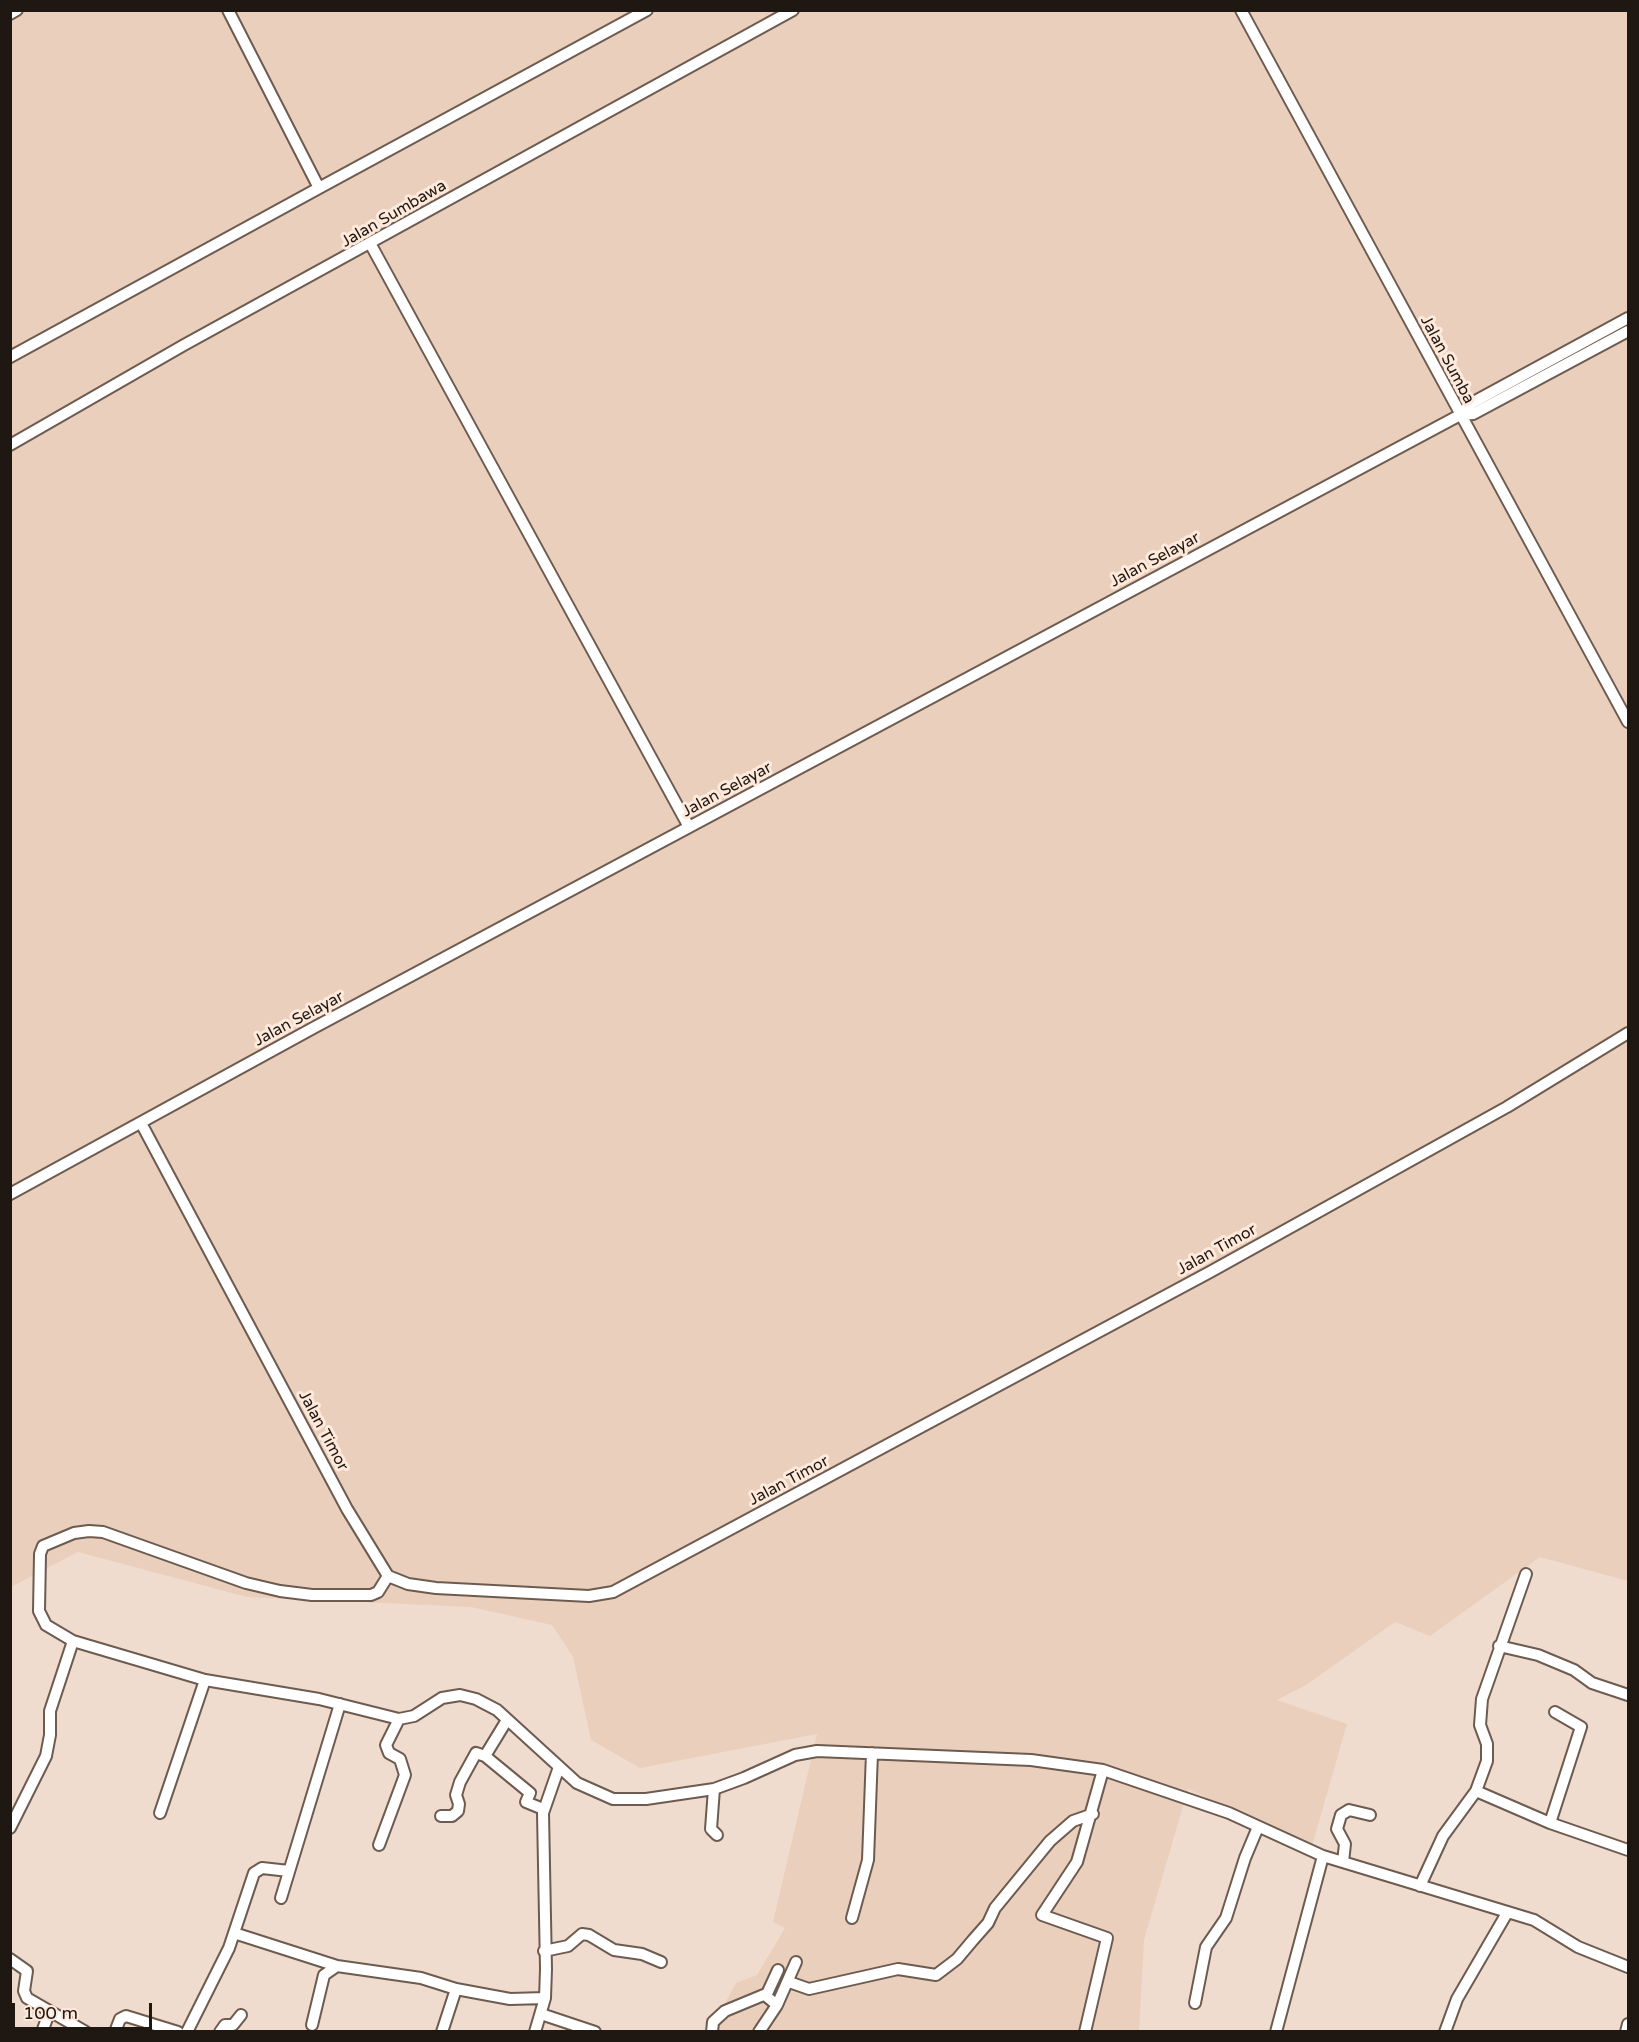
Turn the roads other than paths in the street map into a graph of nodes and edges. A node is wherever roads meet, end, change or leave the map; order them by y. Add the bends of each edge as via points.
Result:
1 (17, 10) edge
2 (228, 10) edge
3 (647, 10) edge
4 (793, 10) edge
5 (1241, 10) edge
6 (10, 14) edge
7 (319, 188) junction
8 (371, 245) junction
9 (1629, 318) edge
10 (1629, 331) edge
11 (10, 357) edge
12 (1460, 415) junction
13 (10, 445) edge
14 (1629, 722) edge
15 (689, 827) junction
16 (1629, 1033) edge
17 (141, 1123) junction
18 (10, 1194) edge
19 (1526, 1574) dead end
20 (388, 1576) junction
21 (73, 1641) junction
22 (1499, 1646) junction
23 (205, 1680) junction
24 (1629, 1695) edge
25 (340, 1704) junction
26 (1555, 1712) dead end
27 (399, 1719) junction
28 (507, 1720) junction
29 (872, 1753) junction
30 (485, 1756) junction
31 (559, 1767) junction
32 (1103, 1770) junction
33 (714, 1789) junction
34 (1476, 1791) junction
35 (543, 1809) junction
36 (160, 1813) dead end
37 (1093, 1814) junction
38 (441, 1815) dead end
39 (1370, 1815) dead end
40 (1550, 1823) junction
41 (1258, 1827) junction
42 (10, 1828) edge
43 (717, 1835) dead end
44 (379, 1845) dead end
45 (1629, 1850) edge
46 (1323, 1856) junction
47 (1343, 1862) junction
48 (289, 1871) junction
49 (1420, 1886) junction
50 (281, 1898) dead end
51 (1507, 1913) junction
52 (852, 1918) dead end
53 (234, 1934) junction
54 (544, 1951) junction
55 (10, 1959) edge
56 (661, 1962) dead end
57 (796, 1962) dead end
58 (337, 1966) junction
59 (1629, 1967) edge
60 (778, 1970) dead end
61 (789, 1982) junction
62 (456, 1989) junction
63 (766, 1994) junction
64 (544, 1998) junction
65 (1195, 2003) dead end
66 (777, 2005) junction
67 (49, 2013) junction
68 (541, 2014) junction
69 (241, 2016) dead end
70 (1629, 2024) edge
71 (312, 2025) dead end
72 (42, 2031) edge
73 (86, 2031) edge
74 (115, 2031) edge
75 (178, 2031) edge
76 (188, 2031) edge
77 (220, 2031) edge
78 (442, 2031) edge
79 (535, 2031) edge
80 (595, 2031) edge
81 (712, 2031) edge
82 (759, 2031) edge
83 (1085, 2031) edge
84 (1276, 2031) edge
85 (1445, 2031) edge
86 (1626, 2031) edge

1 - 6 street
2 - 7 street
3 - 7 street
4 - 8 street, Jalan Sumbawa
5 - 12 street, Jalan Sumba
7 - 11 street
8 - 13 street, Jalan Sumbawa
8 - 15 street
9 - 12 street, Jalan Selayar via 1470,404
10 - 12 street, Jalan Selayar via 1473,414
12 - 14 street, Jalan Sumba
12 - 15 street, Jalan Selayar
15 - 17 street, Jalan Selayar
16 - 20 street, Jalan Timor via 1507,1107 1220,1266 607,1594 436,1588
17 - 18 street, Jalan Selayar
17 - 20 street, Jalan Timor via 347,1509
19 - 22 street
20 - 21 street via 378,1592 371,1595 280,1591 246,1583 103,1532 74,1533 41,1550 39,1611 42,1623
21 - 23 street
21 - 42 street via 50,1711 46,1756
22 - 24 street via 1538,1655 1574,1670 1592,1683
22 - 34 street via 1482,1699 1480,1725 1487,1744 1487,1761
23 - 25 street
23 - 36 street
25 - 27 street
25 - 48 street
26 - 40 street via 1581,1727
27 - 28 street via 414,1716 442,1698 460,1695 486,1703
27 - 44 street via 386,1743 389,1753 401,1761 405,1775
28 - 30 street
28 - 31 street
29 - 32 street via 1031,1760
29 - 33 street via 817,1751 795,1755
29 - 52 street via 868,1860
30 - 35 street via 530,1793 526,1802
30 - 38 street via 476,1753 460,1782 456,1795 458,1810 452,1816
31 - 33 street via 585,1789 613,1799 646,1799
31 - 35 street
32 - 37 street
32 - 41 street via 1229,1813
33 - 43 street via 711,1829
34 - 40 street
34 - 49 street via 1443,1836
35 - 54 street
37 - 61 street via 1073,1821 1050,1841 995,1908 980,1933 936,1975 898,1970 809,1989
37 - 83 street via 1077,1862 1042,1915 1107,1938
39 - 47 street via 1349,1810 1341,1815 1337,1828 1345,1845
40 - 45 street
41 - 46 street
41 - 65 street via 1226,1918 1206,1947
46 - 47 street
46 - 84 street
47 - 49 street
48 - 50 street
48 - 53 street via 255,1871
49 - 51 street
51 - 59 street via 1534,1920 1578,1947
51 - 85 street via 1458,1999
53 - 58 street
53 - 76 street
54 - 56 street via 568,1946 582,1934 614,1950 642,1954
54 - 64 street
55 - 67 street via 27,1971 27,1998
57 - 61 street
58 - 62 street via 421,1978
58 - 71 street via 324,1975
60 - 63 street
61 - 66 street
62 - 64 street via 510,1999
62 - 78 street
63 - 66 street
63 - 81 street via 725,2011 712,2022
64 - 68 street
66 - 82 street
67 - 72 street
67 - 73 street
68 - 79 street
68 - 80 street
69 - 77 street
70 - 86 street
74 - 75 street via 120,2019 126,2016

